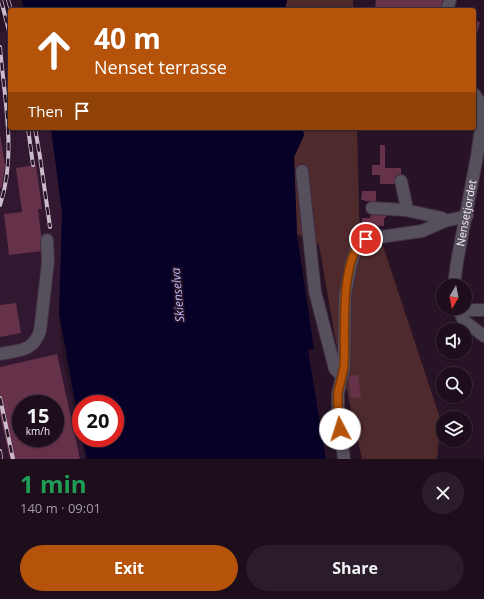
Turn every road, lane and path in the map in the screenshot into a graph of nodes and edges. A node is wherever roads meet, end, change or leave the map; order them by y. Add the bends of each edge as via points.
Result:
1 (476, 97) edge
2 (302, 171) dead end
3 (401, 181) dead end
4 (372, 208) dead end
5 (406, 210) junction
6 (467, 216) junction
7 (445, 221) junction
8 (47, 240) dead end
9 (455, 279) edge
10 (472, 310) edge
11 (484, 310) edge
12 (462, 315) edge
13 (484, 336) edge
14 (0, 354) edge
15 (342, 376) junction
16 (344, 459) edge

1 - 6 street, Nensetjordet via 483,114
2 - 15 street via 315,292 335,369
3 - 5 street
4 - 5 street
5 - 7 street via 442,218
6 - 7 street
6 - 9 street, Nensetjordet
7 - 15 street via 422,231 375,237 360,243 351,264 344,296
8 - 14 street via 48,262 37,341 28,349
10 - 11 street
12 - 13 street via 467,324
15 - 16 street via 338,408

